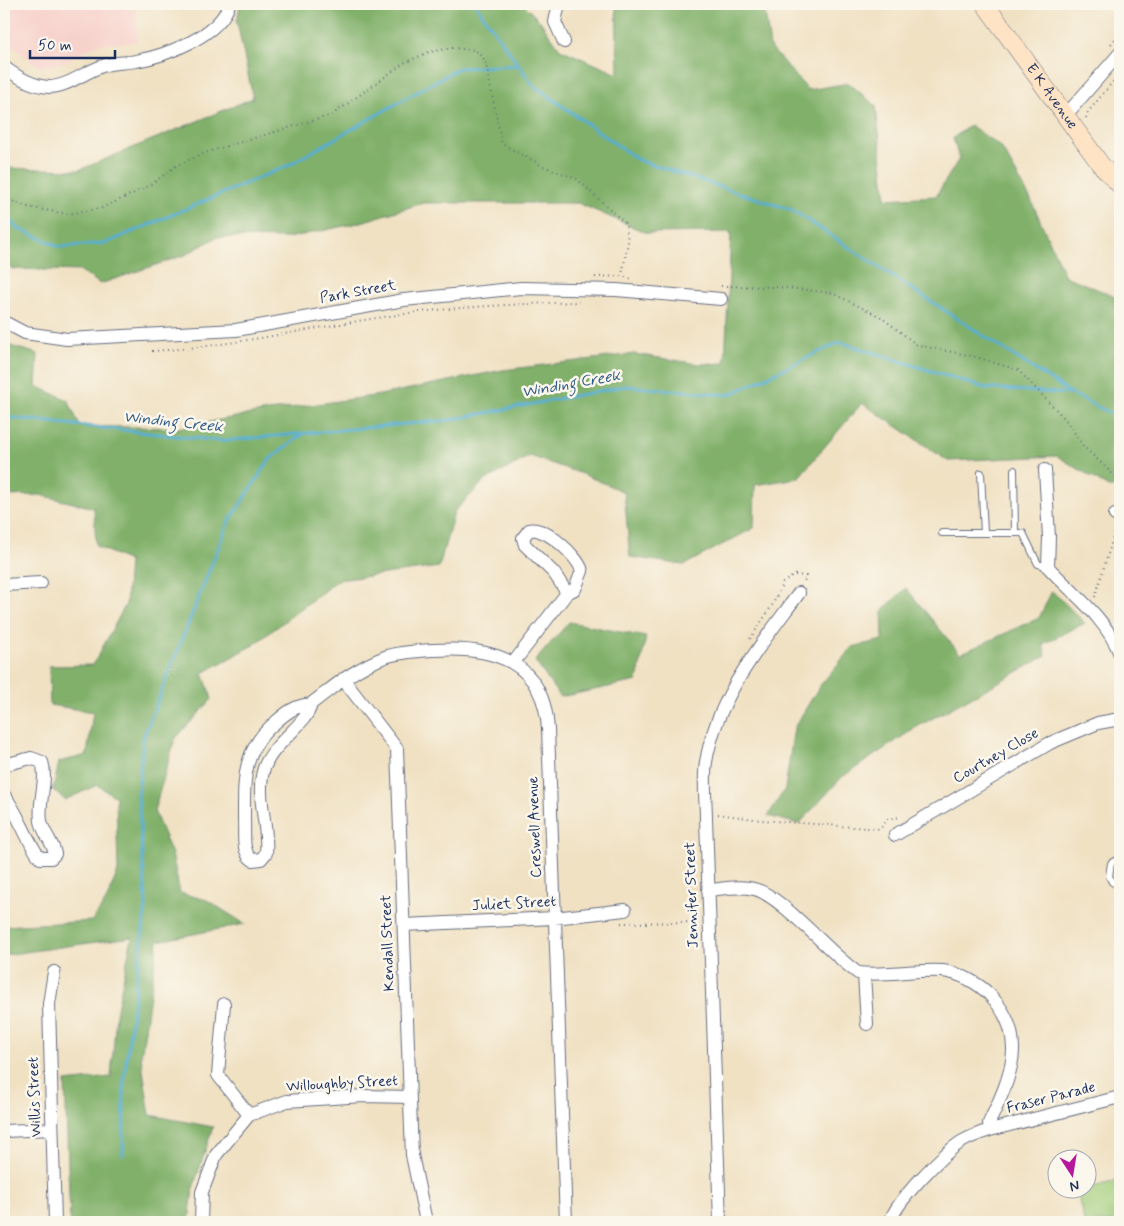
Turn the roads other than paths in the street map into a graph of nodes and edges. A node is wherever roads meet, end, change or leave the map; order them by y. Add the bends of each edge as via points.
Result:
1 (229, 4) edge
2 (559, 4) edge
3 (985, 4) edge
4 (564, 42) dead end
5 (1120, 53) edge
6 (4, 67) edge
7 (1066, 115) junction
8 (1120, 185) edge
9 (721, 299) dead end
10 (4, 322) edge
11 (1014, 470) dead end
12 (1045, 470) dead end
13 (981, 473) dead end
14 (942, 533) dead end
15 (984, 533) junction
16 (1015, 533) junction
17 (1048, 567) junction
18 (41, 584) dead end
19 (4, 585) edge
20 (567, 593) junction
21 (799, 593) dead end
22 (1117, 656) edge
23 (514, 662) junction
24 (343, 679) junction
25 (311, 704) junction
26 (1120, 719) edge
27 (4, 765) edge
28 (4, 795) edge
29 (895, 835) dead end
30 (1120, 858) edge
31 (1120, 886) edge
32 (708, 890) junction
33 (625, 910) dead end
34 (554, 918) junction
35 (404, 925) junction
36 (54, 972) dead end
37 (864, 974) junction
38 (224, 1004) dead end
39 (867, 1024) dead end
40 (410, 1097) junction
41 (1120, 1097) edge
42 (249, 1115) junction
43 (52, 1129) junction
44 (990, 1130) junction
45 (4, 1131) edge
46 (55, 1222) edge
47 (201, 1222) edge
48 (428, 1222) edge
49 (566, 1222) edge
50 (720, 1222) edge
51 (890, 1222) edge

1 - 6 street via 219,24 200,37 143,60 105,65 62,84 33,83
2 - 4 street via 555,22
3 - 7 street, E K Avenue
5 - 7 street
7 - 8 street, E K Avenue via 1101,166
9 - 10 street, Park Street via 630,291 521,288 404,300 236,330 67,339 25,333
11 - 16 lane
12 - 17 street
13 - 15 lane
14 - 15 lane
15 - 16 lane
16 - 17 lane via 1023,533 1038,564
17 - 22 street via 1097,614 1116,643
18 - 19 street
20 - 20 street via 554,573 525,545 523,538 529,530 543,531 580,565 579,583
20 - 23 street
21 - 32 street, Jennifer Street via 736,679 718,720 706,762
23 - 24 street, Creswell Avenue via 492,653 458,648 418,651 387,656
23 - 34 street, Creswell Avenue via 535,683 548,713
24 - 25 street, Creswell Avenue
24 - 35 street, Kendall Street via 396,749
25 - 25 street, Creswell Avenue via 309,714 278,744 264,770 266,853 261,859 253,860 245,851 244,782 248,759 264,731 288,712
26 - 29 street, Courtney Close via 1098,723 1050,743
27 - 28 street via 31,758 42,762 45,768 41,819 54,848 55,854 51,858 40,858 31,847
30 - 31 lane via 1111,863 1109,870 1112,882
32 - 37 street via 742,888 760,891 778,903 848,966
32 - 50 street, Jennifer Street
33 - 34 street, Juliet Street
34 - 35 street, Juliet Street
34 - 49 street, Creswell Avenue
35 - 40 street, Kendall Street
36 - 43 street, Willis Street via 49,1004
37 - 39 street
37 - 44 street via 952,973 983,988 1001,1008 1009,1024 1013,1052 1010,1072 989,1123
38 - 42 street via 218,1075
40 - 42 street, Willoughby Street via 363,1096 287,1101
40 - 48 street, Kendall Street via 412,1155
41 - 44 street, Fraser Parade
42 - 47 street via 216,1155 202,1192
43 - 45 street
43 - 46 street, Willis Street
44 - 51 street, Fraser Parade via 969,1138 944,1156 896,1210

